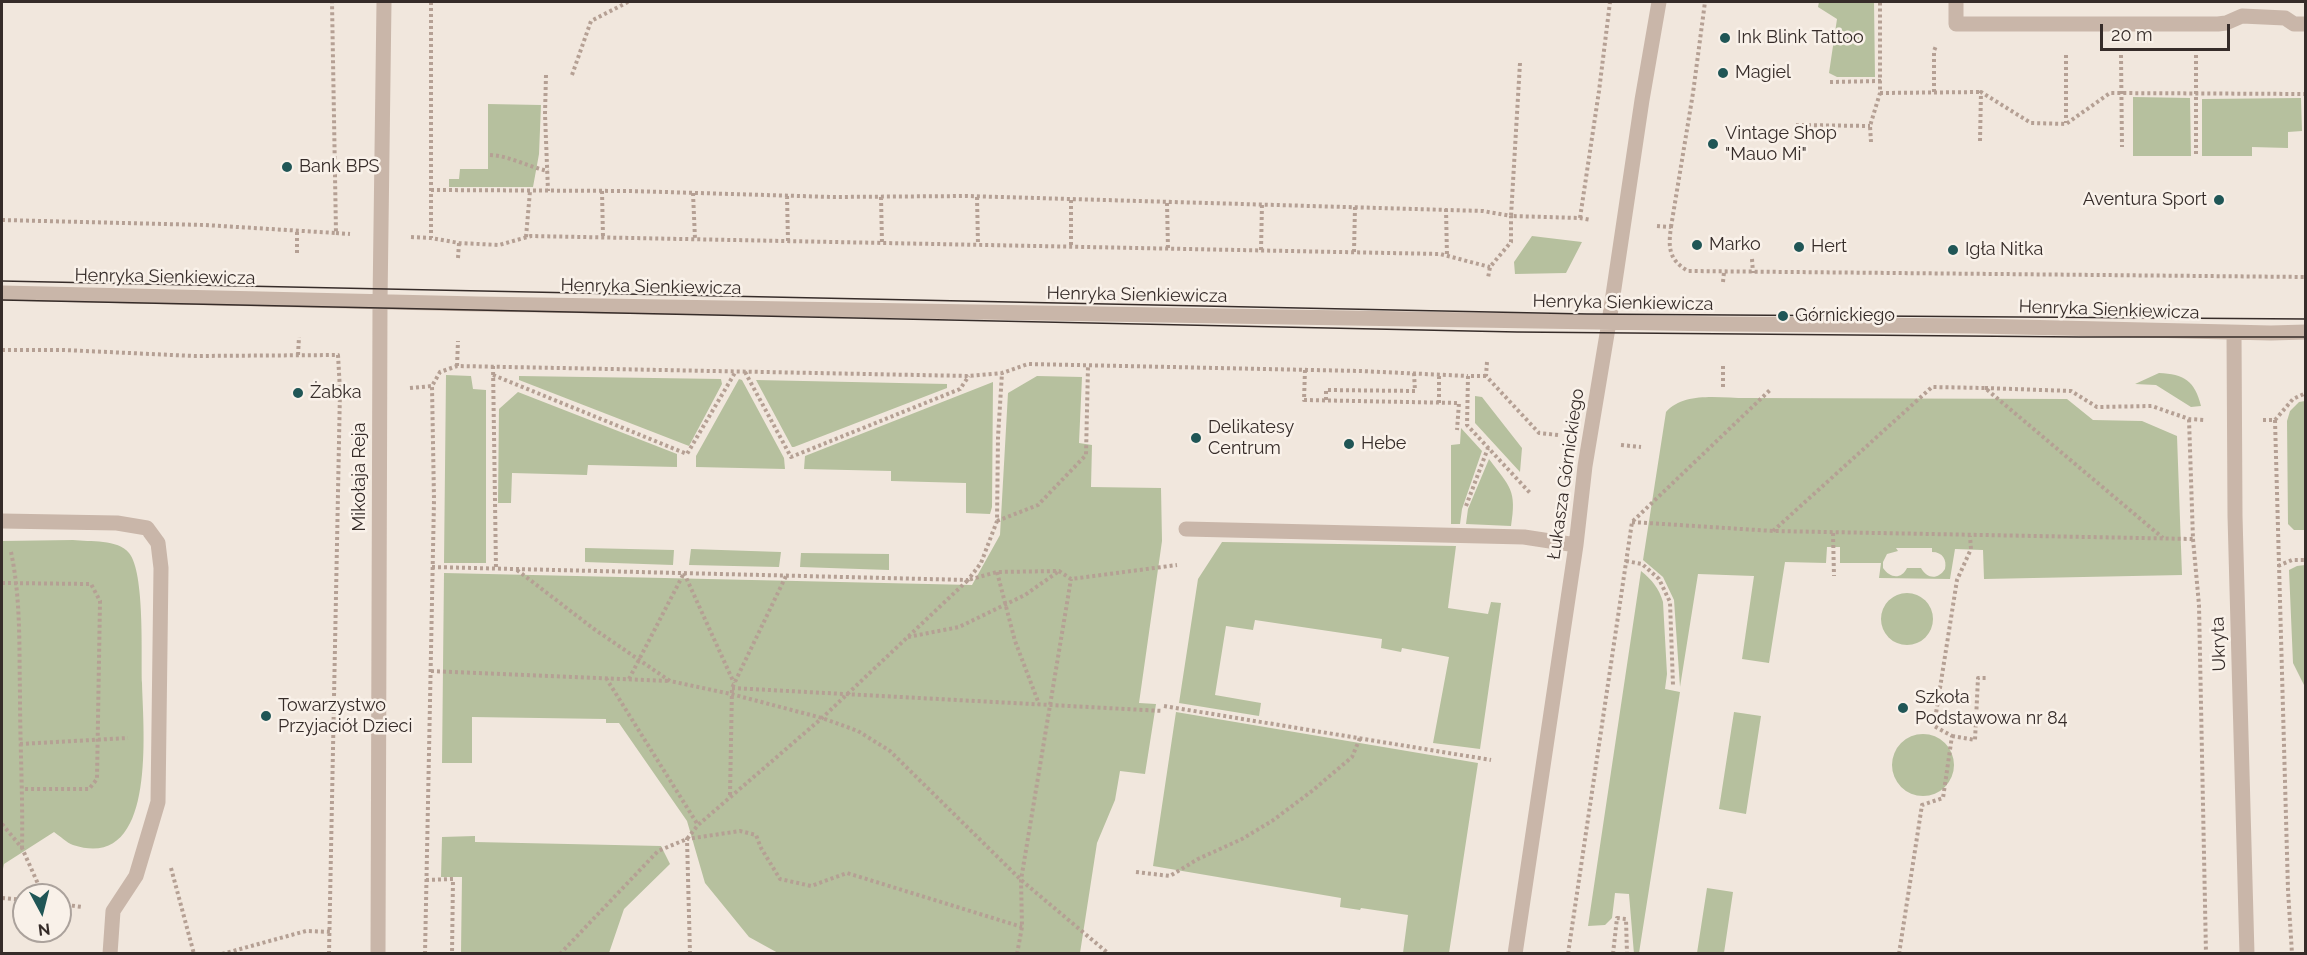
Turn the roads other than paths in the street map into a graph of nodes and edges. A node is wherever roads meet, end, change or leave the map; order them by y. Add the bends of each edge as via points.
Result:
1 (384, 2) edge
2 (1659, 2) edge
3 (1956, 2) edge
4 (2306, 24) edge
5 (2, 293) edge
6 (380, 302) junction
7 (1609, 322) junction
8 (2306, 332) edge
9 (2234, 333) junction
10 (2271, 333) junction
11 (2306, 339) edge
12 (2, 521) edge
13 (1186, 529) dead end
14 (1576, 545) junction
15 (110, 954) edge
16 (378, 954) edge
17 (1515, 954) edge
18 (2247, 954) edge

1 - 6 street, Mikołaja Reja
2 - 7 street, Łukasza Górnickiego
3 - 4 street via 1956,24 2195,24 2226,23 2242,16 2285,18 2295,24
5 - 6 street, Henryka Sienkiewicza
6 - 7 street, Henryka Sienkiewicza
6 - 16 street, Mikołaja Reja
7 - 9 street, Henryka Sienkiewicza
7 - 14 street, Łukasza Górnickiego
8 - 10 street, Henryka Sienkiewicza
9 - 10 street, Henryka Sienkiewicza
9 - 18 street, Ukryta
10 - 11 street, Henryka Sienkiewicza
12 - 15 street via 117,523 147,528 158,543 158,802 136,876 113,911
13 - 14 street via 1524,537
14 - 17 street, Łukasza Górnickiego

